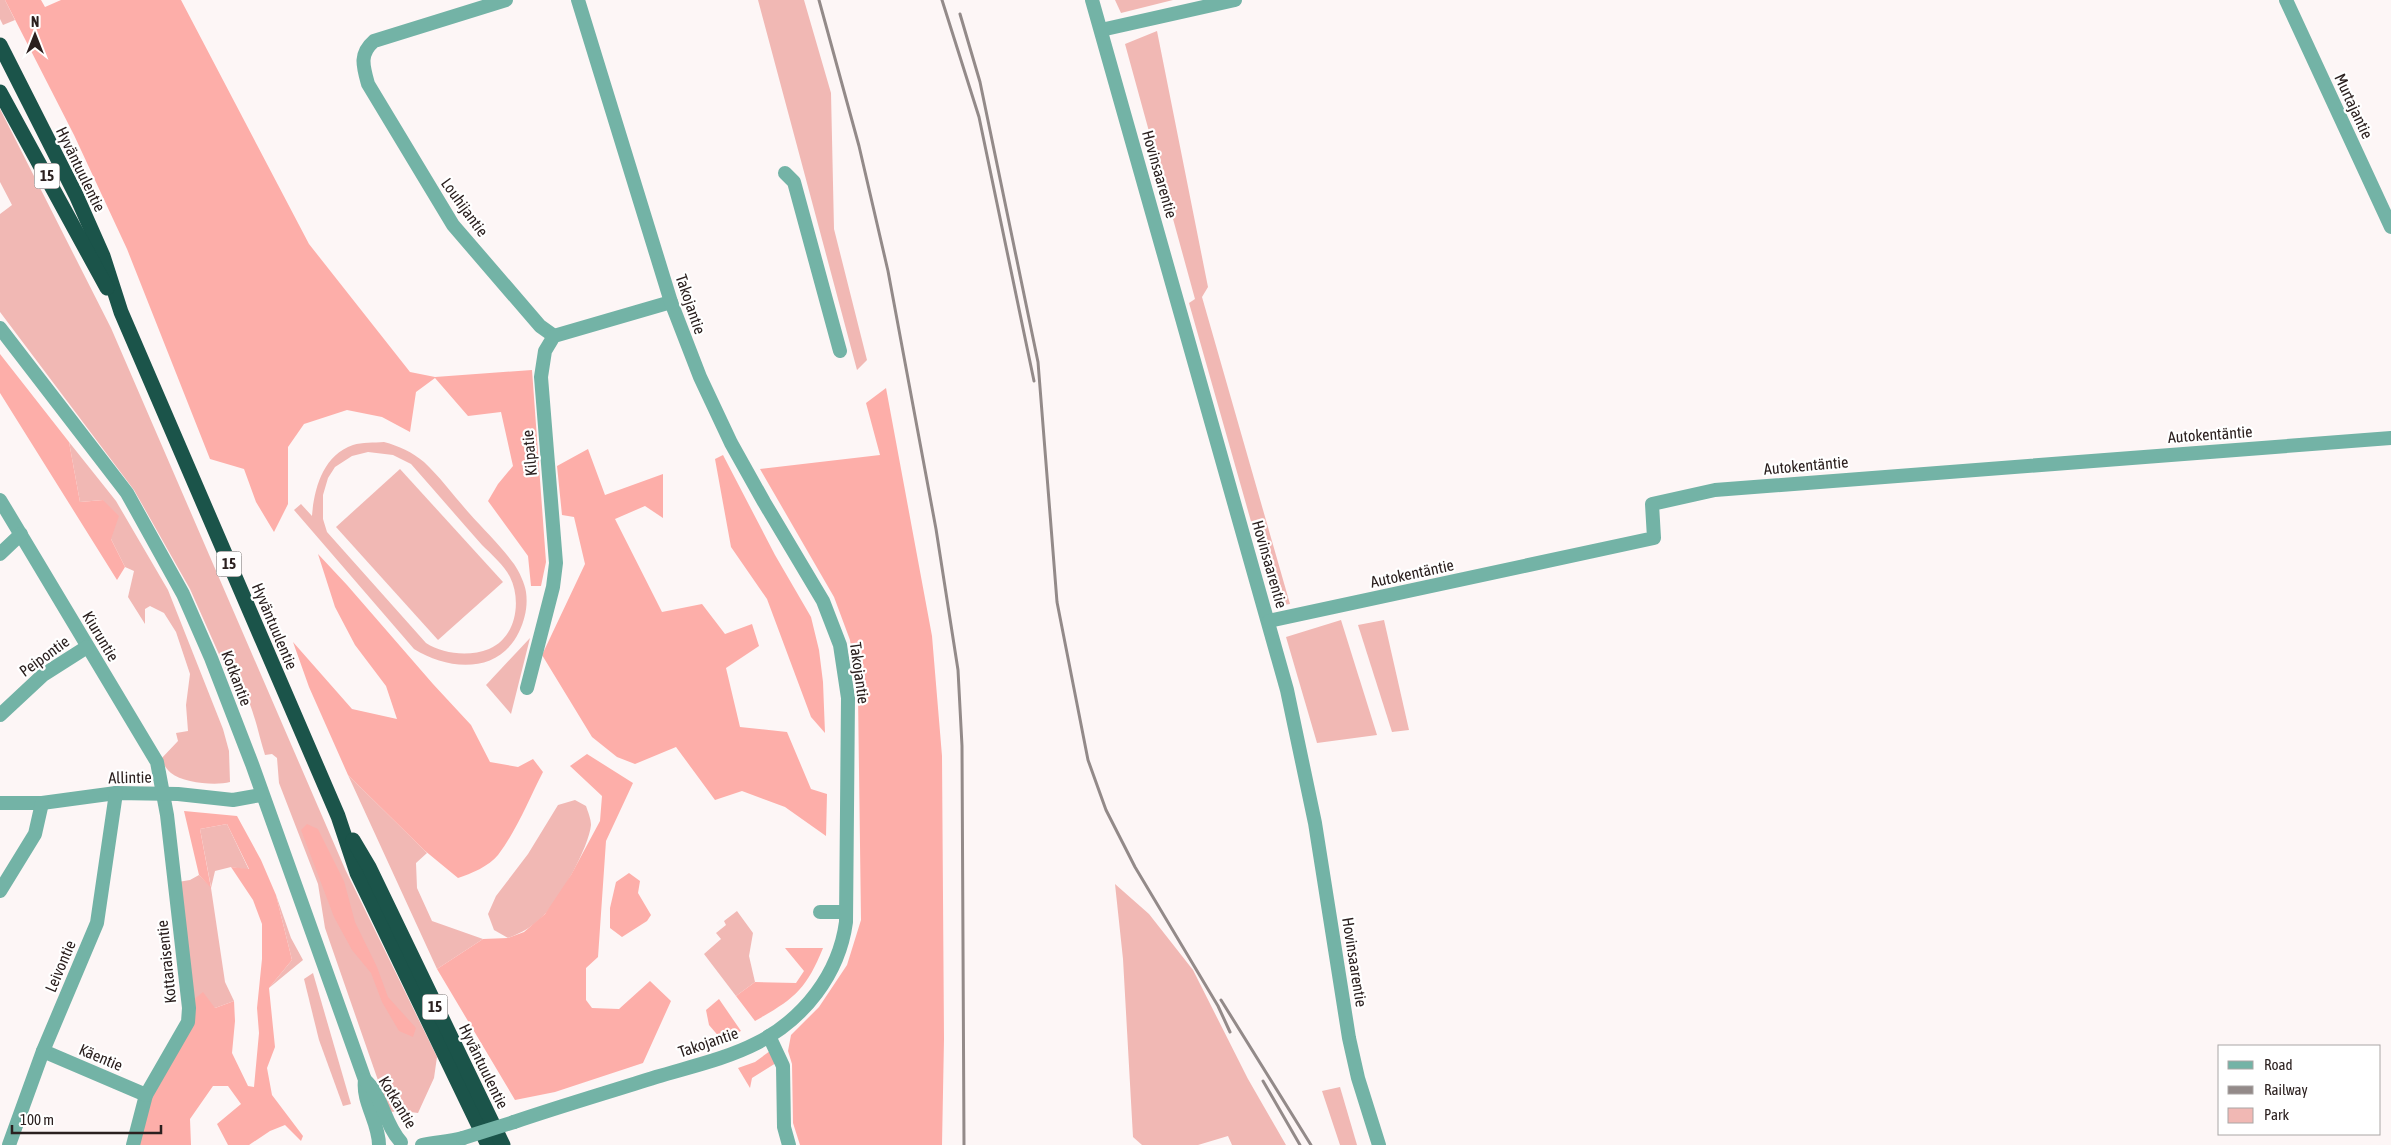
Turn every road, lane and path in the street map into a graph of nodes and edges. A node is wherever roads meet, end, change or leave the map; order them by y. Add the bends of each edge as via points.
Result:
1 (506, 0) edge
2 (578, 0) edge
3 (1092, 0) edge
4 (1235, 0) edge
5 (2286, 0) edge
6 (1101, 30) junction
7 (0, 45) edge
8 (0, 92) edge
9 (785, 172) dead end
10 (2391, 228) edge
11 (671, 302) junction
12 (121, 312) junction
13 (0, 328) edge
14 (554, 336) junction
15 (840, 351) dead end
16 (2391, 438) edge
17 (0, 500) edge
18 (21, 534) junction
19 (0, 554) edge
20 (1269, 621) junction
21 (87, 647) junction
22 (527, 688) dead end
23 (0, 715) edge
24 (116, 793) junction
25 (163, 794) junction
26 (261, 795) junction
27 (0, 802) edge
28 (42, 803) junction
29 (338, 816) junction
30 (0, 891) edge
31 (820, 912) dead end
32 (846, 912) junction
33 (769, 1036) junction
34 (44, 1051) junction
35 (365, 1080) junction
36 (146, 1095) junction
37 (406, 1144) edge
38 (445, 1144) edge
39 (9, 1145) edge
40 (133, 1145) edge
41 (380, 1145) edge
42 (422, 1145) edge
43 (488, 1145) edge
44 (503, 1145) edge
45 (789, 1145) edge
46 (1379, 1145) edge

1 - 14 street, Louhijantie via 374,41 366,48 362,61 368,84 453,225 540,326
2 - 11 street, Takojantie
3 - 6 street, Hovinsaarentie
4 - 6 street
5 - 10 street, Murtajantie
6 - 20 street, Hovinsaarentie
7 - 12 highway, Hyväntuulentie / 15 via 76,195 103,256
8 - 12 highway, Hyväntuulentie / 15
9 - 15 street via 794,182
11 - 14 street
11 - 32 street, Takojantie via 708,397 764,502 823,600 840,645 848,698
12 - 29 highway, Hyväntuulentie / 15
13 - 26 street, Kotkantie via 127,493 195,621 252,764
14 - 22 street, Kilpatie via 545,351 541,377 556,563 553,587
16 - 20 street, Autokentäntie via 1715,490 1652,504 1654,538
17 - 18 street, Kiuruntie
18 - 19 street
18 - 21 street, Kiuruntie
20 - 46 street, Hovinsaarentie via 1298,736 1351,1046
21 - 23 street, Peipontie via 43,675
21 - 25 street, Kiuruntie via 157,762
24 - 25 street, Allintie
24 - 28 street, Allintie
24 - 34 street, Leivontie via 97,923
25 - 26 street, Allintie via 233,800
25 - 36 street, Kottaraisentie via 189,1008 188,1022
26 - 35 street, Kotkantie
27 - 28 street, Allintie
28 - 30 street via 35,834
29 - 43 highway, Hyväntuulentie / 15 via 356,873
29 - 44 highway, Hyväntuulentie / 15 via 368,867
31 - 32 street
32 - 33 street, Takojantie via 844,937 833,968 804,1007
33 - 38 street, Takojantie, bridge via 733,1052
33 - 45 street via 783,1066 784,1127
34 - 36 street, Käentie
34 - 39 street, Leivontie
35 - 37 street, Kotkantie via 373,1087 391,1129
35 - 41 street, Kotkantie via 363,1090
36 - 40 street, Kottaraisentie
37 - 41 street via 392,1141
38 - 42 street, Takojantie

